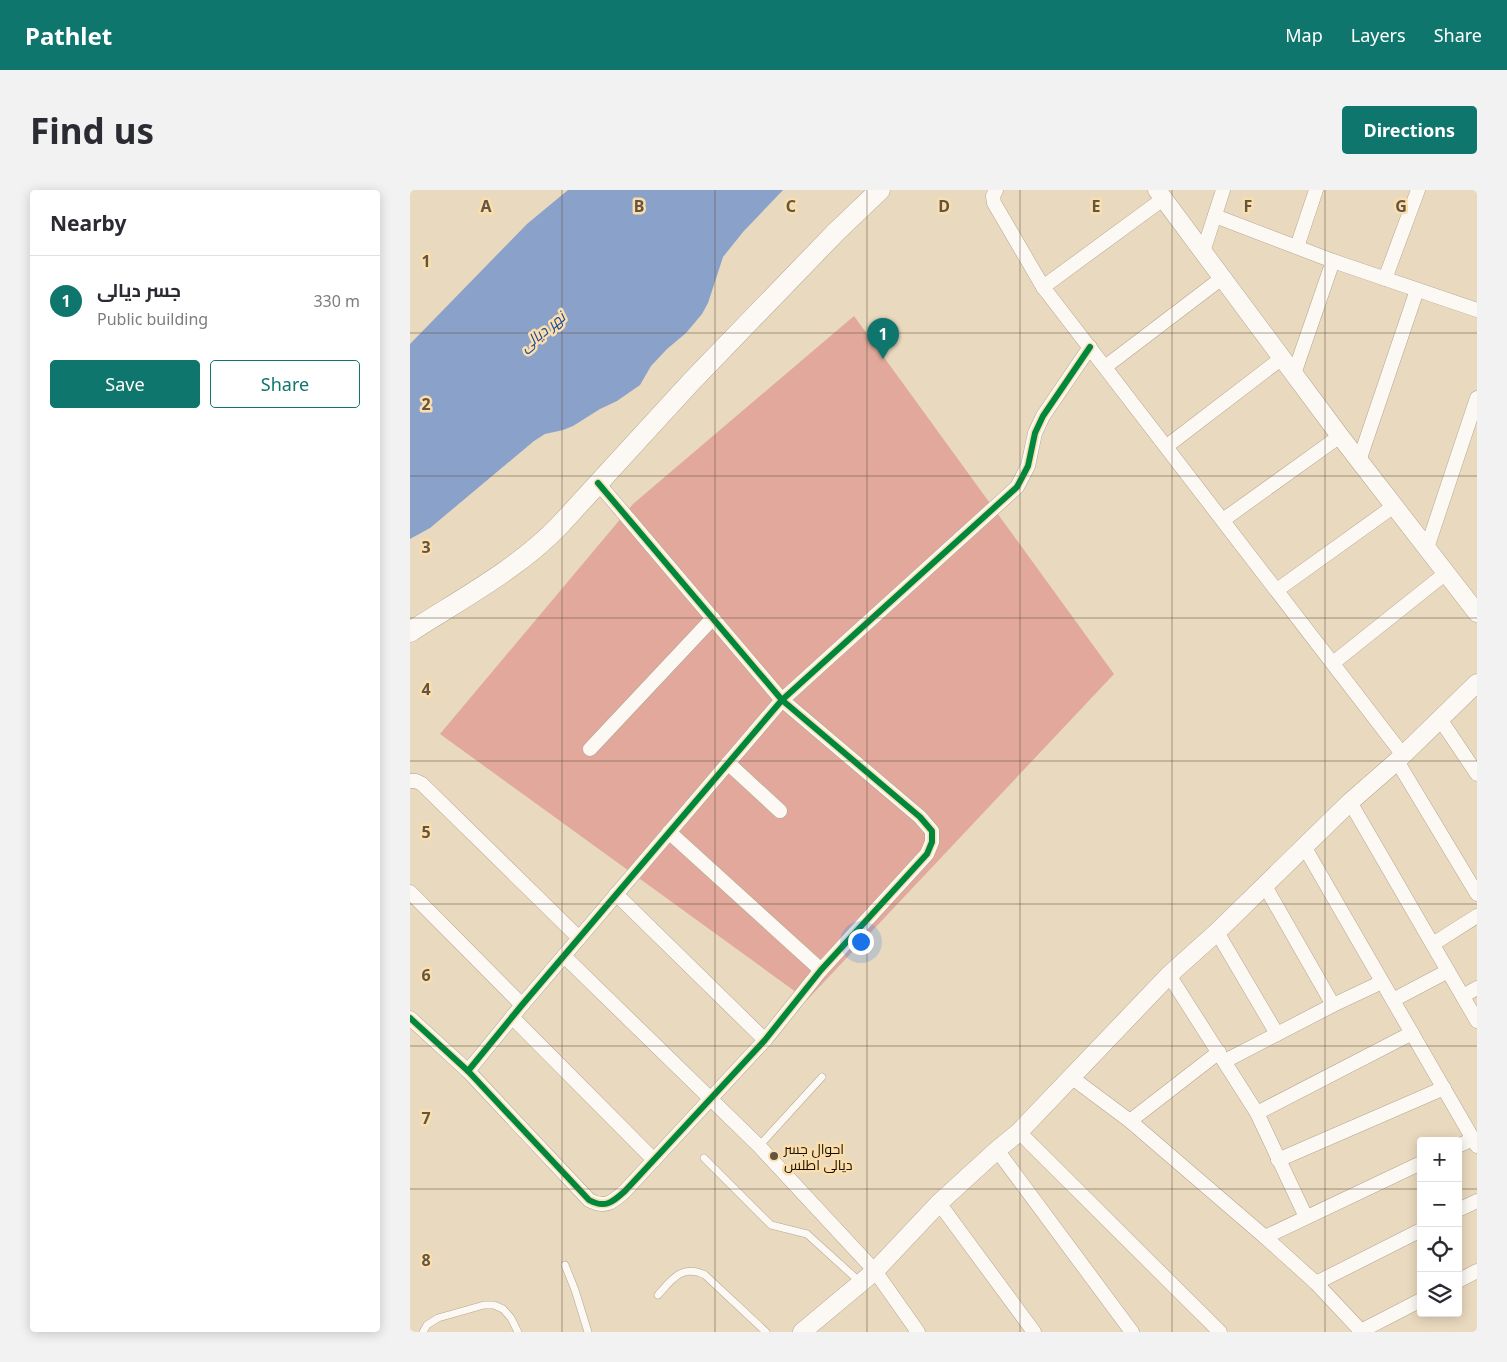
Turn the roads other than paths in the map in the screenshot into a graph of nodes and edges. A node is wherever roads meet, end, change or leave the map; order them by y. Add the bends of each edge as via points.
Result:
1 (880, 190) edge
2 (894, 190) edge
3 (996, 190) edge
4 (1223, 190) edge
5 (1316, 190) edge
6 (1418, 190) edge
7 (1160, 194) edge
8 (860, 209) junction
9 (1215, 216) junction
10 (1296, 247) junction
11 (1203, 252) junction
12 (1333, 261) junction
13 (1222, 278) junction
14 (1385, 279) junction
15 (1043, 287) junction
16 (1417, 290) junction
17 (1477, 310) edge
18 (1090, 347) junction
19 (1282, 358) junction
20 (1106, 366) junction
21 (1294, 374) junction
22 (1477, 399) edge
23 (1340, 436) junction
24 (1167, 446) junction
25 (1360, 461) junction
26 (598, 483) junction
27 (1394, 506) junction
28 (1223, 520) junction
29 (1427, 548) junction
30 (1446, 573) junction
31 (1277, 590) junction
32 (1477, 613) edge
33 (713, 618) junction
34 (410, 632) edge
35 (1333, 663) junction
36 (1477, 683) edge
37 (782, 700) junction
38 (1440, 718) junction
39 (590, 749) dead end
40 (1400, 758) junction
41 (728, 763) junction
42 (1477, 774) edge
43 (410, 781) edge
44 (1350, 802) junction
45 (780, 810) dead end
46 (669, 832) junction
47 (1305, 848) junction
48 (1265, 886) junction
49 (410, 892) edge
50 (616, 894) junction
51 (1477, 894) edge
52 (1477, 916) edge
53 (1217, 932) junction
54 (579, 938) junction
55 (1432, 944) junction
56 (564, 956) junction
57 (821, 970) junction
58 (1448, 971) junction
59 (1169, 975) junction
60 (1382, 982) junction
61 (1477, 988) edge
62 (1462, 996) junction
63 (1393, 1000) junction
64 (522, 1004) junction
65 (1333, 1005) junction
66 (512, 1017) junction
67 (410, 1018) edge
68 (1477, 1021) edge
69 (1412, 1033) junction
70 (1278, 1034) junction
71 (765, 1040) junction
72 (1222, 1057) junction
73 (468, 1071) junction
74 (822, 1077) dead end
75 (1071, 1077) junction
76 (1444, 1088) junction
77 (711, 1099) junction
78 (1257, 1113) junction
79 (1130, 1122) junction
80 (1019, 1132) junction
81 (1475, 1142) edge
82 (1462, 1145) edge
83 (759, 1146) junction
84 (997, 1150) junction
85 (704, 1158) dead end
86 (654, 1160) junction
87 (1278, 1160) junction
88 (1417, 1166) edge
89 (1477, 1201) edge
90 (939, 1203) junction
91 (1462, 1208) edge
92 (1306, 1218) junction
93 (1417, 1232) edge
94 (1265, 1237) junction
95 (565, 1265) dead end
96 (875, 1271) junction
97 (1477, 1271) edge
98 (1462, 1279) edge
99 (860, 1283) junction
100 (1316, 1283) junction
101 (658, 1295) dead end
102 (1417, 1302) edge
103 (812, 1329) edge
104 (1361, 1331) edge
105 (423, 1332) edge
106 (518, 1332) edge
107 (588, 1332) edge
108 (766, 1332) edge
109 (918, 1332) edge
110 (1034, 1332) edge
111 (1132, 1332) edge
112 (1220, 1332) edge

1 - 8 main road
2 - 8 main road
3 - 15 street via 994,203
4 - 9 street
5 - 10 street
6 - 14 street
7 - 11 street
7 - 15 street
8 - 26 main road via 691,382
9 - 10 street
9 - 11 street
10 - 12 street
11 - 13 street
12 - 14 street
12 - 21 street
13 - 19 street
13 - 20 street
14 - 16 street
15 - 18 street
16 - 17 street
16 - 25 street
18 - 20 street
18 - 37 street via 1043,416 1035,433 1028,466 1017,487
19 - 21 street
19 - 24 street
20 - 24 street
21 - 23 street
22 - 29 street
23 - 25 street
23 - 28 street
24 - 28 street
25 - 27 street
26 - 33 street
26 - 34 main road via 532,552
27 - 29 street
27 - 31 street
28 - 31 street
29 - 30 street
30 - 32 street
30 - 35 street
31 - 35 street
33 - 37 street
33 - 39 street
35 - 40 street
36 - 38 street
37 - 41 street
37 - 57 street via 932,830 927,854
38 - 40 street
38 - 42 street
40 - 44 street
40 - 51 street
41 - 45 street
41 - 46 street
43 - 54 street via 422,784
44 - 47 street
44 - 55 street
46 - 50 street
46 - 57 street
47 - 48 street
47 - 60 street
48 - 53 street
48 - 65 street
49 - 64 street
50 - 54 street
50 - 71 street
52 - 55 street
53 - 59 street
53 - 70 street
54 - 56 street
55 - 58 street
56 - 64 street
56 - 77 street
57 - 71 street
58 - 62 street
58 - 63 street
59 - 72 street
59 - 75 street
60 - 63 street
60 - 65 street
61 - 62 street
62 - 68 street
63 - 69 street
64 - 66 street
65 - 70 street
66 - 73 street
66 - 86 street
67 - 73 street
69 - 76 street
69 - 78 street
70 - 72 street
71 - 77 street
72 - 78 street
72 - 79 street
73 - 86 street via 595,1204 612,1203
74 - 83 lane
75 - 79 street
75 - 80 street
76 - 81 street
76 - 87 street
77 - 83 street
77 - 86 street
78 - 87 street
79 - 94 street
80 - 84 street
80 - 112 street
81 - 82 street
83 - 96 street
84 - 90 street
84 - 111 street
85 - 99 lane via 771,1225 807,1234
87 - 92 street
88 - 92 street
89 - 91 street
90 - 96 street
90 - 110 street
92 - 94 street
93 - 100 street
94 - 100 street
95 - 107 lane
96 - 99 street
96 - 109 street
97 - 98 street
99 - 103 street
100 - 104 street
101 - 108 lane via 675,1276 697,1271
102 - 104 street
105 - 106 lane via 438,1318 484,1305 503,1309

